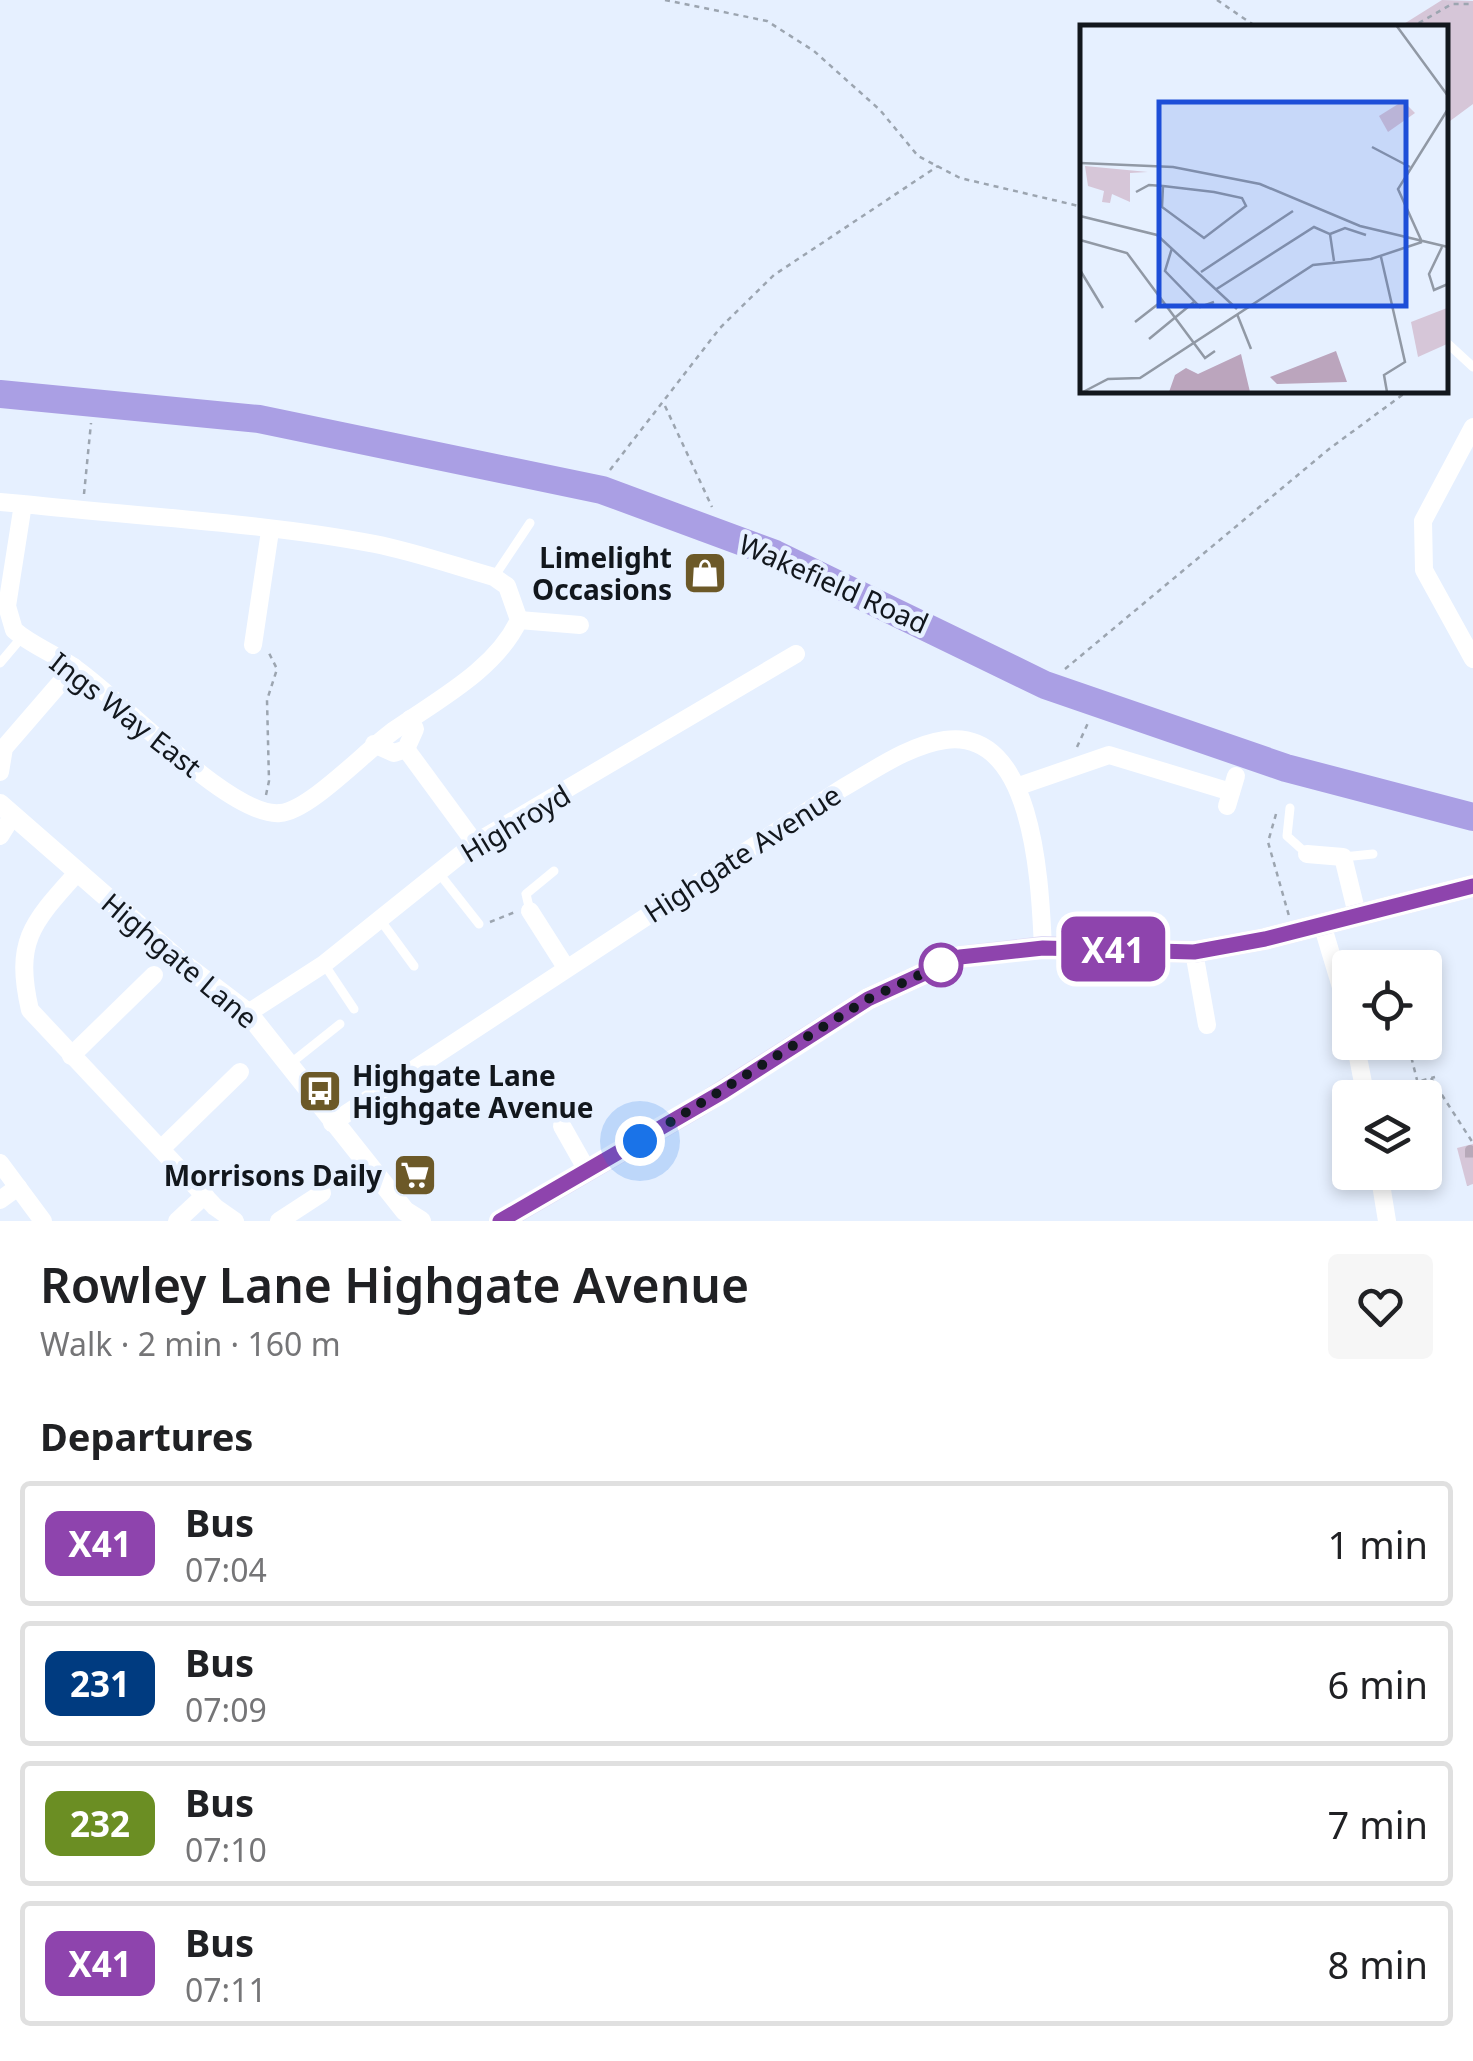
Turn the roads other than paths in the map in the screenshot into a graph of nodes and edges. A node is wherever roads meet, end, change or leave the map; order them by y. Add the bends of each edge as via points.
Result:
1 (1448, 344) edge
2 (1473, 367) edge
3 (0, 391) edge
4 (176, 409) junction
5 (1473, 427) edge
6 (0, 502) edge
7 (22, 504) junction
8 (530, 523) dead end
9 (270, 531) junction
10 (494, 576) junction
11 (519, 620) junction
12 (580, 625) dead end
13 (22, 637) junction
14 (253, 644) road end
15 (796, 654) dead end
16 (1473, 660) edge
17 (0, 663) edge
18 (74, 666) junction
19 (410, 718) junction
20 (374, 744) junction
21 (406, 749) junction
22 (0, 772) edge
23 (1019, 786) junction
24 (1231, 792) dead end
25 (1290, 808) dead end
26 (6, 810) edge
27 (1473, 817) edge
28 (0, 836) edge
29 (475, 843) junction
30 (1306, 854) joint
31 (1373, 854) dead end
32 (1343, 857) junction
33 (554, 871) dead end
34 (438, 872) junction
35 (77, 873) junction
36 (1473, 886) edge
37 (530, 910) joint
38 (1357, 914) junction
39 (381, 921) junction
40 (479, 924) road end
41 (1322, 924) junction
42 (1043, 948) junction
43 (1194, 952) junction
44 (1332, 957) edge
45 (324, 964) junction
46 (414, 966) dead end
47 (565, 966) junction
48 (154, 976) dead end
49 (354, 1010) dead end
50 (248, 1013) junction
51 (340, 1024) dead end
52 (1207, 1026) dead end
53 (71, 1056) junction
54 (290, 1063) junction
55 (240, 1072) dead end
56 (332, 1123) junction
57 (562, 1126) dead end
58 (162, 1149) junction
59 (0, 1163) edge
60 (588, 1172) junction
61 (18, 1187) junction
62 (1384, 1190) edge
63 (322, 1193) dead end
64 (205, 1195) junction
65 (0, 1200) edge
66 (43, 1221) edge
67 (176, 1221) edge
68 (236, 1221) edge
69 (279, 1221) edge
70 (421, 1221) edge
71 (501, 1221) edge
72 (1386, 1221) edge

1 - 2 lane
3 - 4 highway, Wakefield Road
3 - 4 highway, Wakefield Road via 81,390
4 - 27 highway, Wakefield Road via 259,419 602,490 722,532 1045,685 1286,768
5 - 16 street via 1423,521 1424,570
6 - 7 street
7 - 9 street
7 - 13 street, Ings Way East via 8,606 8,619
8 - 10 lane
9 - 10 street via 378,544
9 - 14 street
10 - 11 street via 506,586
11 - 12 street
11 - 19 street via 509,642
13 - 17 lane
13 - 18 street, Ings Way East
15 - 29 street, Highroyd
18 - 20 street, Ings Way East via 231,796 264,812 285,813 316,794
18 - 22 street via 4,748
19 - 20 street
19 - 21 street via 414,729
20 - 21 street via 394,753
21 - 29 street
23 - 24 street via 1110,755
23 - 42 street via 1040,878
23 - 47 street, Highgate Avenue via 1001,761 972,742 923,745 840,788
25 - 30 lane via 1287,836
26 - 28 street
26 - 35 street, Highgate Lane
29 - 34 street, Highroyd
30 - 32 street
31 - 32 lane
32 - 38 street
33 - 37 lane via 526,894
34 - 39 street, Highroyd
34 - 40 lane
35 - 50 street, Highgate Lane
35 - 53 street via 38,916 25,942 22,975 30,1010
36 - 38 main road
37 - 47 street
38 - 41 main road
39 - 45 street, Highroyd
39 - 46 lane
41 - 43 main road
41 - 44 street
42 - 43 main road
42 - 60 main road via 960,957 884,990
43 - 52 street
45 - 49 lane
45 - 50 street, Highroyd
47 - 56 street, Highgate Avenue
48 - 53 street
50 - 54 street, Highgate Lane
51 - 54 lane
53 - 58 street
54 - 56 street, Highgate Lane
55 - 58 street
56 - 70 street, Highgate Lane via 405,1212
57 - 60 street
58 - 64 street
59 - 61 street
60 - 71 main road
61 - 65 street
61 - 66 street
62 - 72 street
63 - 69 street
64 - 67 street
64 - 68 street

